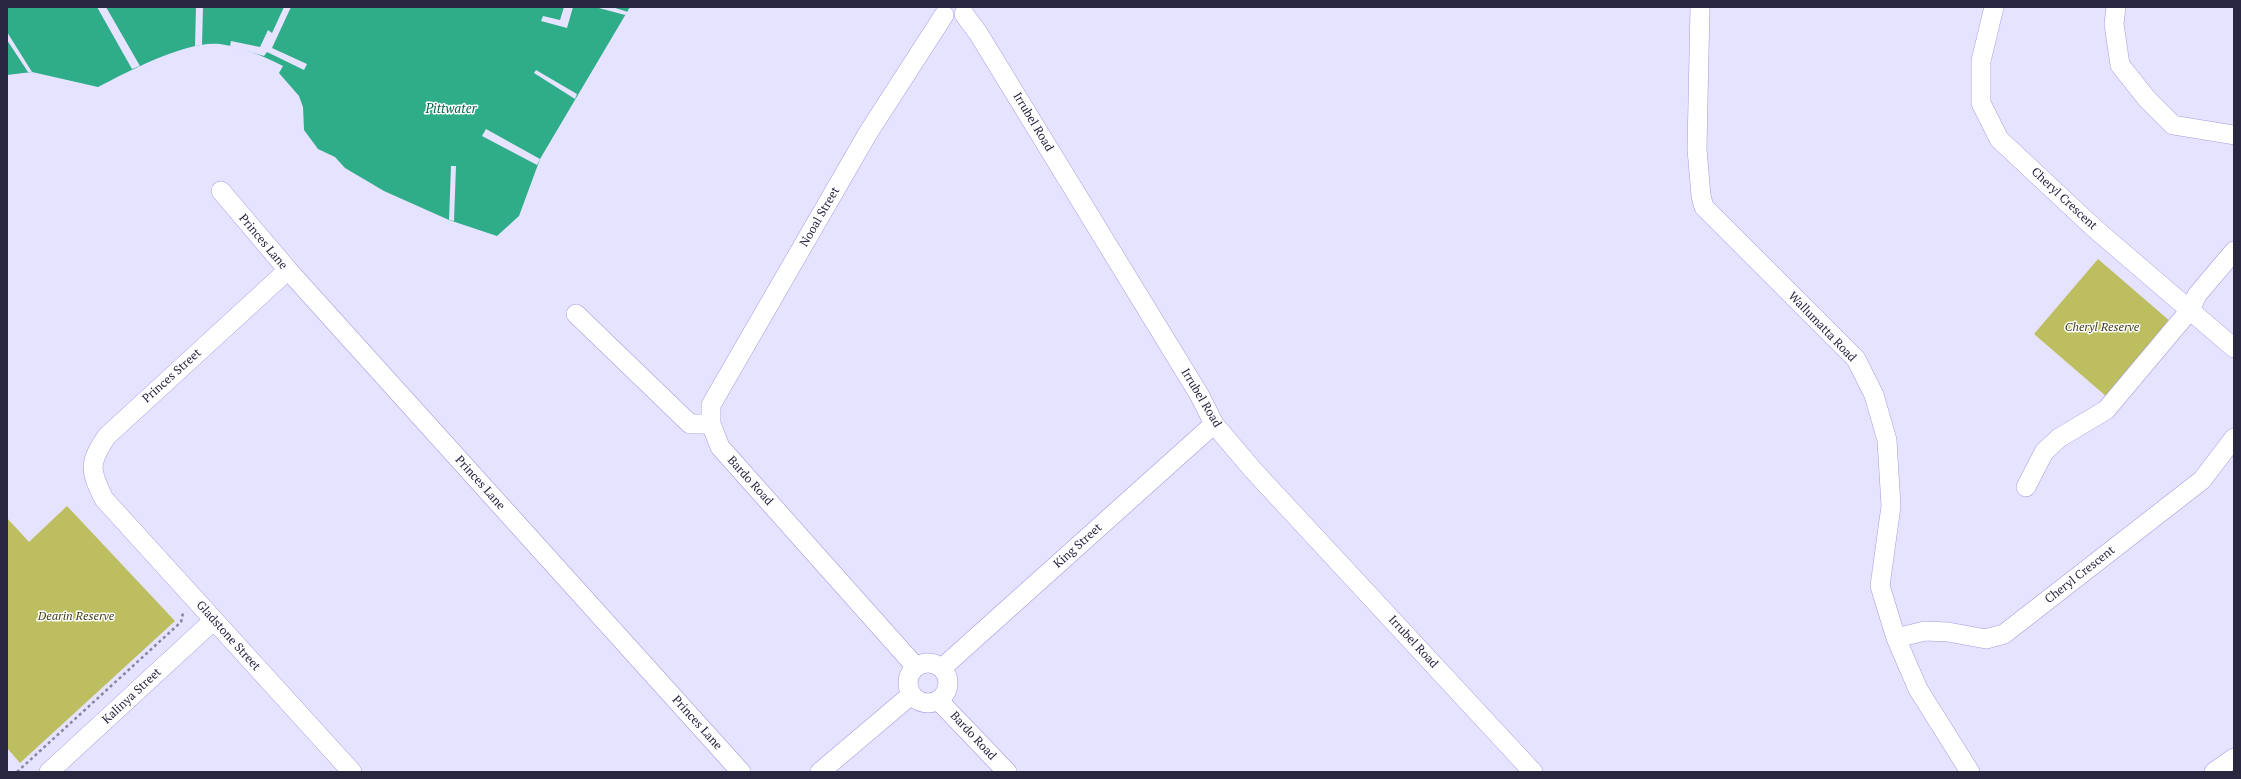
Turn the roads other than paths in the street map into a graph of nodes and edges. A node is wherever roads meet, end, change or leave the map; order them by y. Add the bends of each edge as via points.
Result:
1 (1700, 7) edge
2 (1994, 7) edge
3 (2116, 7) edge
4 (965, 10) edge
5 (942, 11) edge
6 (2234, 135) edge
7 (221, 191) dead end
8 (2234, 251) edge
9 (288, 270) junction
10 (2190, 310) junction
11 (576, 314) dead end
12 (2234, 348) edge
13 (711, 424) junction
14 (1214, 424) junction
15 (2234, 438) edge
16 (2026, 487) dead end
17 (104, 499) joint
18 (214, 620) junction
19 (1896, 638) junction
20 (916, 667) junction
21 (942, 668) junction
22 (911, 695) junction
23 (939, 701) junction
24 (2234, 758) edge
25 (50, 772) edge
26 (352, 772) edge
27 (741, 772) edge
28 (820, 772) edge
29 (1006, 772) edge
30 (1533, 772) edge
31 (1970, 772) edge
32 (2214, 772) edge

1 - 19 street, Wallumatta Road via 1697,149 1704,207 1856,359 1874,395 1887,440 1891,506 1880,586
2 - 10 street, Cheryl Crescent via 1981,61 1981,103 1999,139 2093,227
3 - 6 street via 2114,24 2120,65 2147,99 2173,125
4 - 5 street via 954,19
4 - 14 street, Irrubel Road via 1200,396
5 - 13 street, Nooal Street via 868,133 711,406
7 - 9 street, Princes Lane
8 - 10 street via 2198,295
9 - 17 street, Princes Street via 107,436 94,456 93,478
9 - 27 street, Princes Lane
10 - 12 street, Cheryl Crescent
10 - 16 street via 2106,410 2059,438 2044,452
11 - 13 street via 690,424
13 - 20 street, Bardo Road via 720,447
14 - 21 street, King Street
14 - 30 street, Irrubel Road
15 - 19 street, Cheryl Crescent via 2202,480 2004,634 1986,639 1925,631
17 - 18 street, Gladstone Street
18 - 25 street, Kalinya Street
18 - 26 street, Gladstone Street
19 - 31 street, Wallumatta Road via 1918,689
20 - 21 street via 928,663
20 - 22 street via 909,676
21 - 23 street via 949,681 949,688
22 - 23 street via 928,704
22 - 28 street
23 - 29 street, Bardo Road
24 - 32 street

